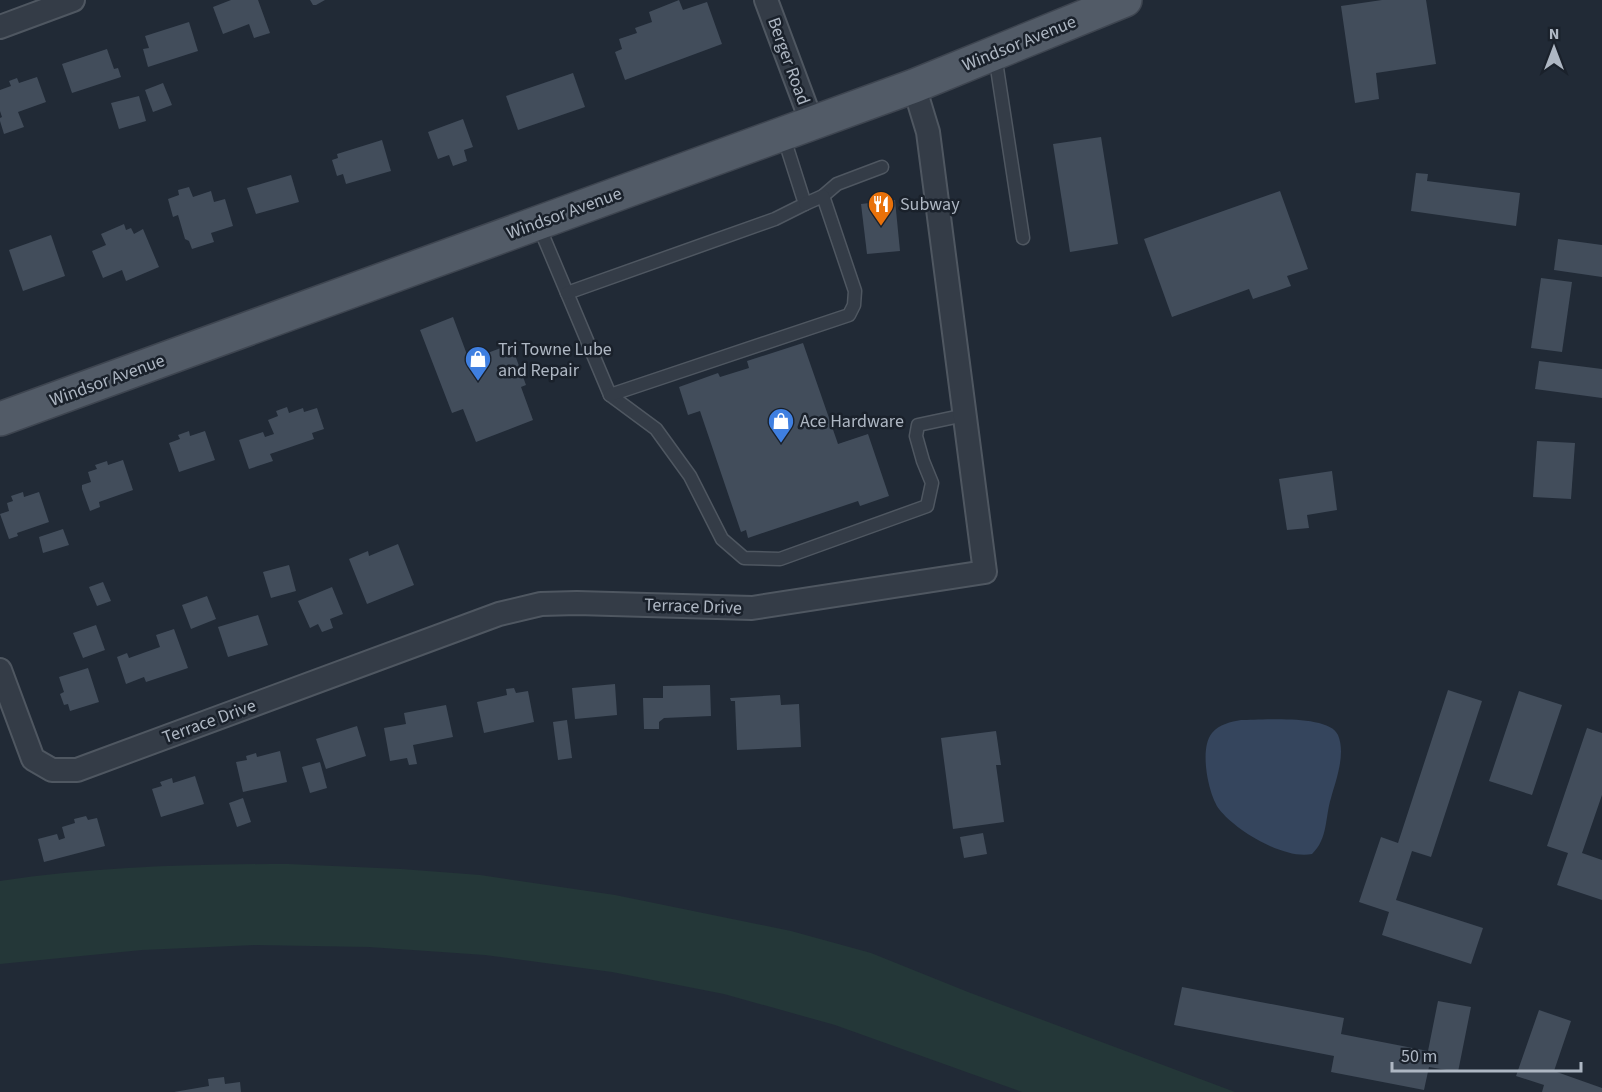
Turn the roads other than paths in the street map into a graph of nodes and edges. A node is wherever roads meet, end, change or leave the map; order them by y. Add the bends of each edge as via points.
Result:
1 (74, 0) edge
2 (766, 0) edge
3 (1125, 0) edge
4 (0, 27) edge
5 (994, 53) junction
6 (914, 86) junction
7 (797, 128) junction
8 (882, 167) dead end
9 (823, 196) junction
10 (805, 204) junction
11 (537, 223) junction
12 (1023, 238) dead end
13 (567, 293) junction
14 (610, 395) junction
15 (965, 415) junction
16 (0, 419) edge
17 (0, 669) edge

1 - 4 street
2 - 7 street, Berger Road
3 - 5 main road, Windsor Avenue
5 - 6 main road, Windsor Avenue
5 - 12 lane
6 - 7 main road, Windsor Avenue
6 - 15 street, Terrace Drive via 928,132
7 - 10 lane
7 - 11 main road, Windsor Avenue
8 - 9 lane via 837,184
9 - 10 lane
9 - 14 lane via 855,291 849,315
10 - 13 lane via 775,219
11 - 13 lane
11 - 16 main road, Windsor Avenue
13 - 14 lane
14 - 15 lane via 656,429 690,476 722,539 744,558 780,559 927,506 932,483 922,461 916,436 918,425
15 - 17 street, Terrace Drive via 985,572 752,608 541,604 499,614 77,770 52,770 33,759

